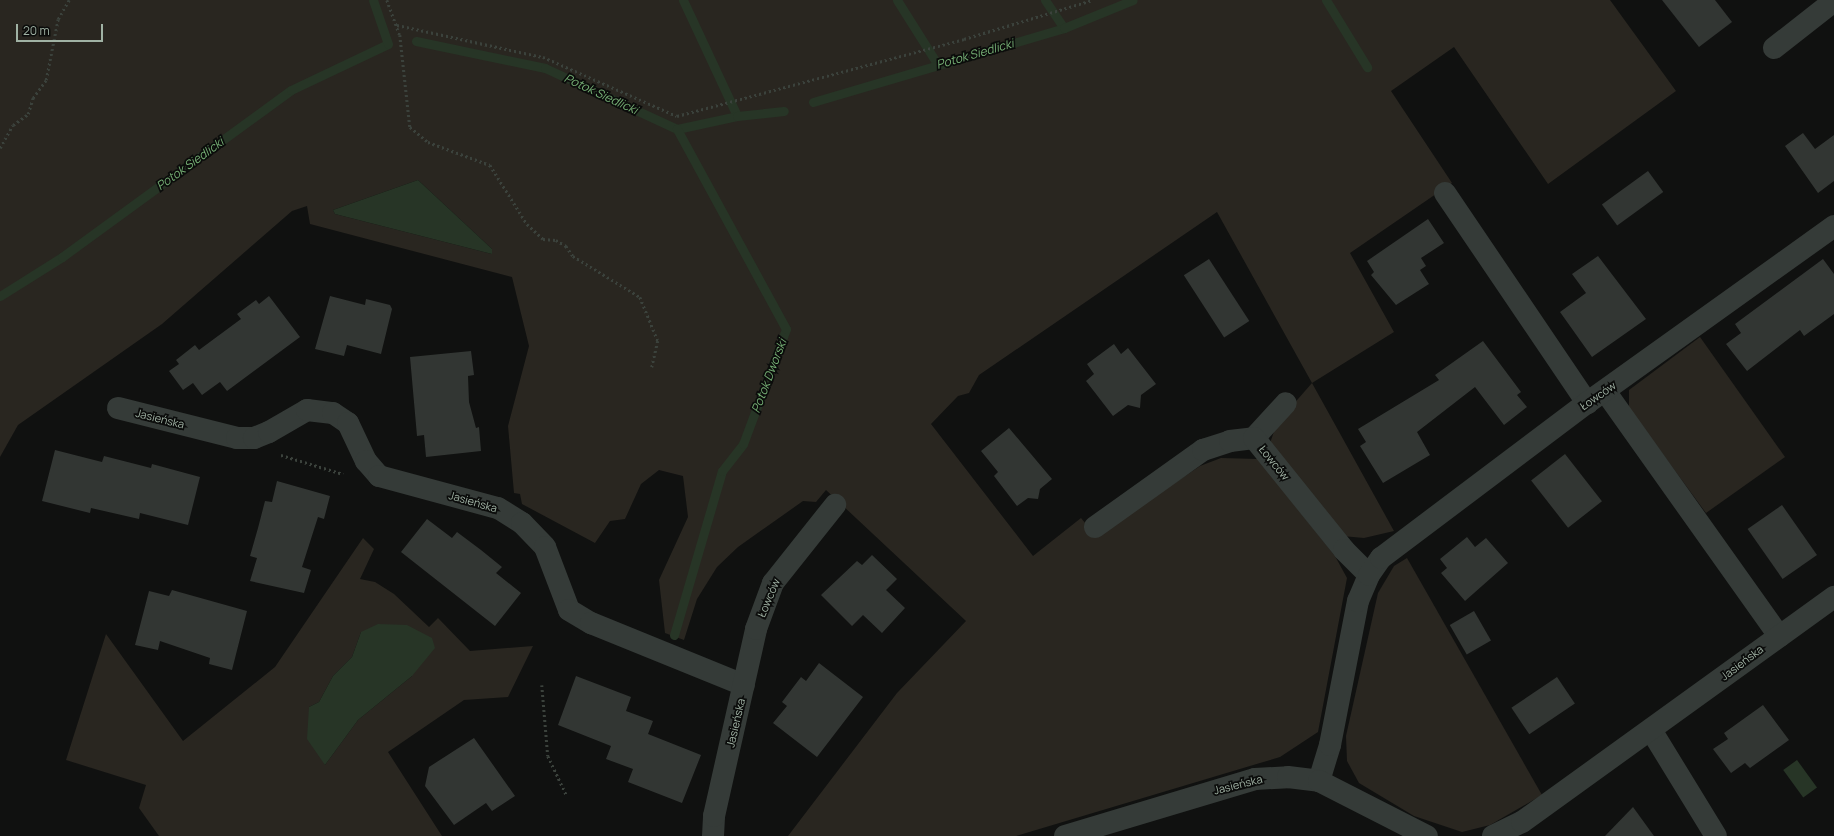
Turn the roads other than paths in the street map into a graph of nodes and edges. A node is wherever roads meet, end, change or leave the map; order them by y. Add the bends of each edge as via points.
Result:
1 (1834, 1) edge
2 (1774, 48) dead end
3 (1445, 193) dead end
4 (1834, 226) edge
5 (1605, 391) junction
6 (1286, 403) dead end
7 (1586, 403) junction
8 (118, 408) dead end
9 (1254, 438) junction
10 (835, 505) dead end
11 (1095, 527) dead end
12 (1369, 575) junction
13 (1834, 597) edge
14 (1779, 636) junction
15 (744, 685) junction
16 (1651, 730) junction
17 (1319, 781) junction
18 (713, 836) edge
19 (1065, 836) edge
20 (1427, 836) edge
21 (1493, 836) edge
22 (1716, 836) edge

1 - 2 street
3 - 7 street
4 - 5 street, Łowców
5 - 7 street, Łowców
5 - 14 street
6 - 9 street
7 - 12 street, Łowców via 1381,558
8 - 15 street, Jasieńska via 237,438 254,438 307,410 333,413 348,423 366,461 379,476 498,508 522,523 545,548 569,610 591,623
9 - 11 street, Łowców via 1230,441 1203,450
9 - 12 street, Łowców via 1344,550
10 - 15 street, Łowców via 773,583 756,629
12 - 17 street, Łowców via 1358,601 1330,745
13 - 14 street, Jasieńska
14 - 16 street, Jasieńska
15 - 18 street, Jasieńska via 714,816
16 - 21 street, Jasieńska via 1522,822
16 - 22 street
17 - 19 street, Jasieńska via 1288,777 1255,779
17 - 20 street, Jasieńska

